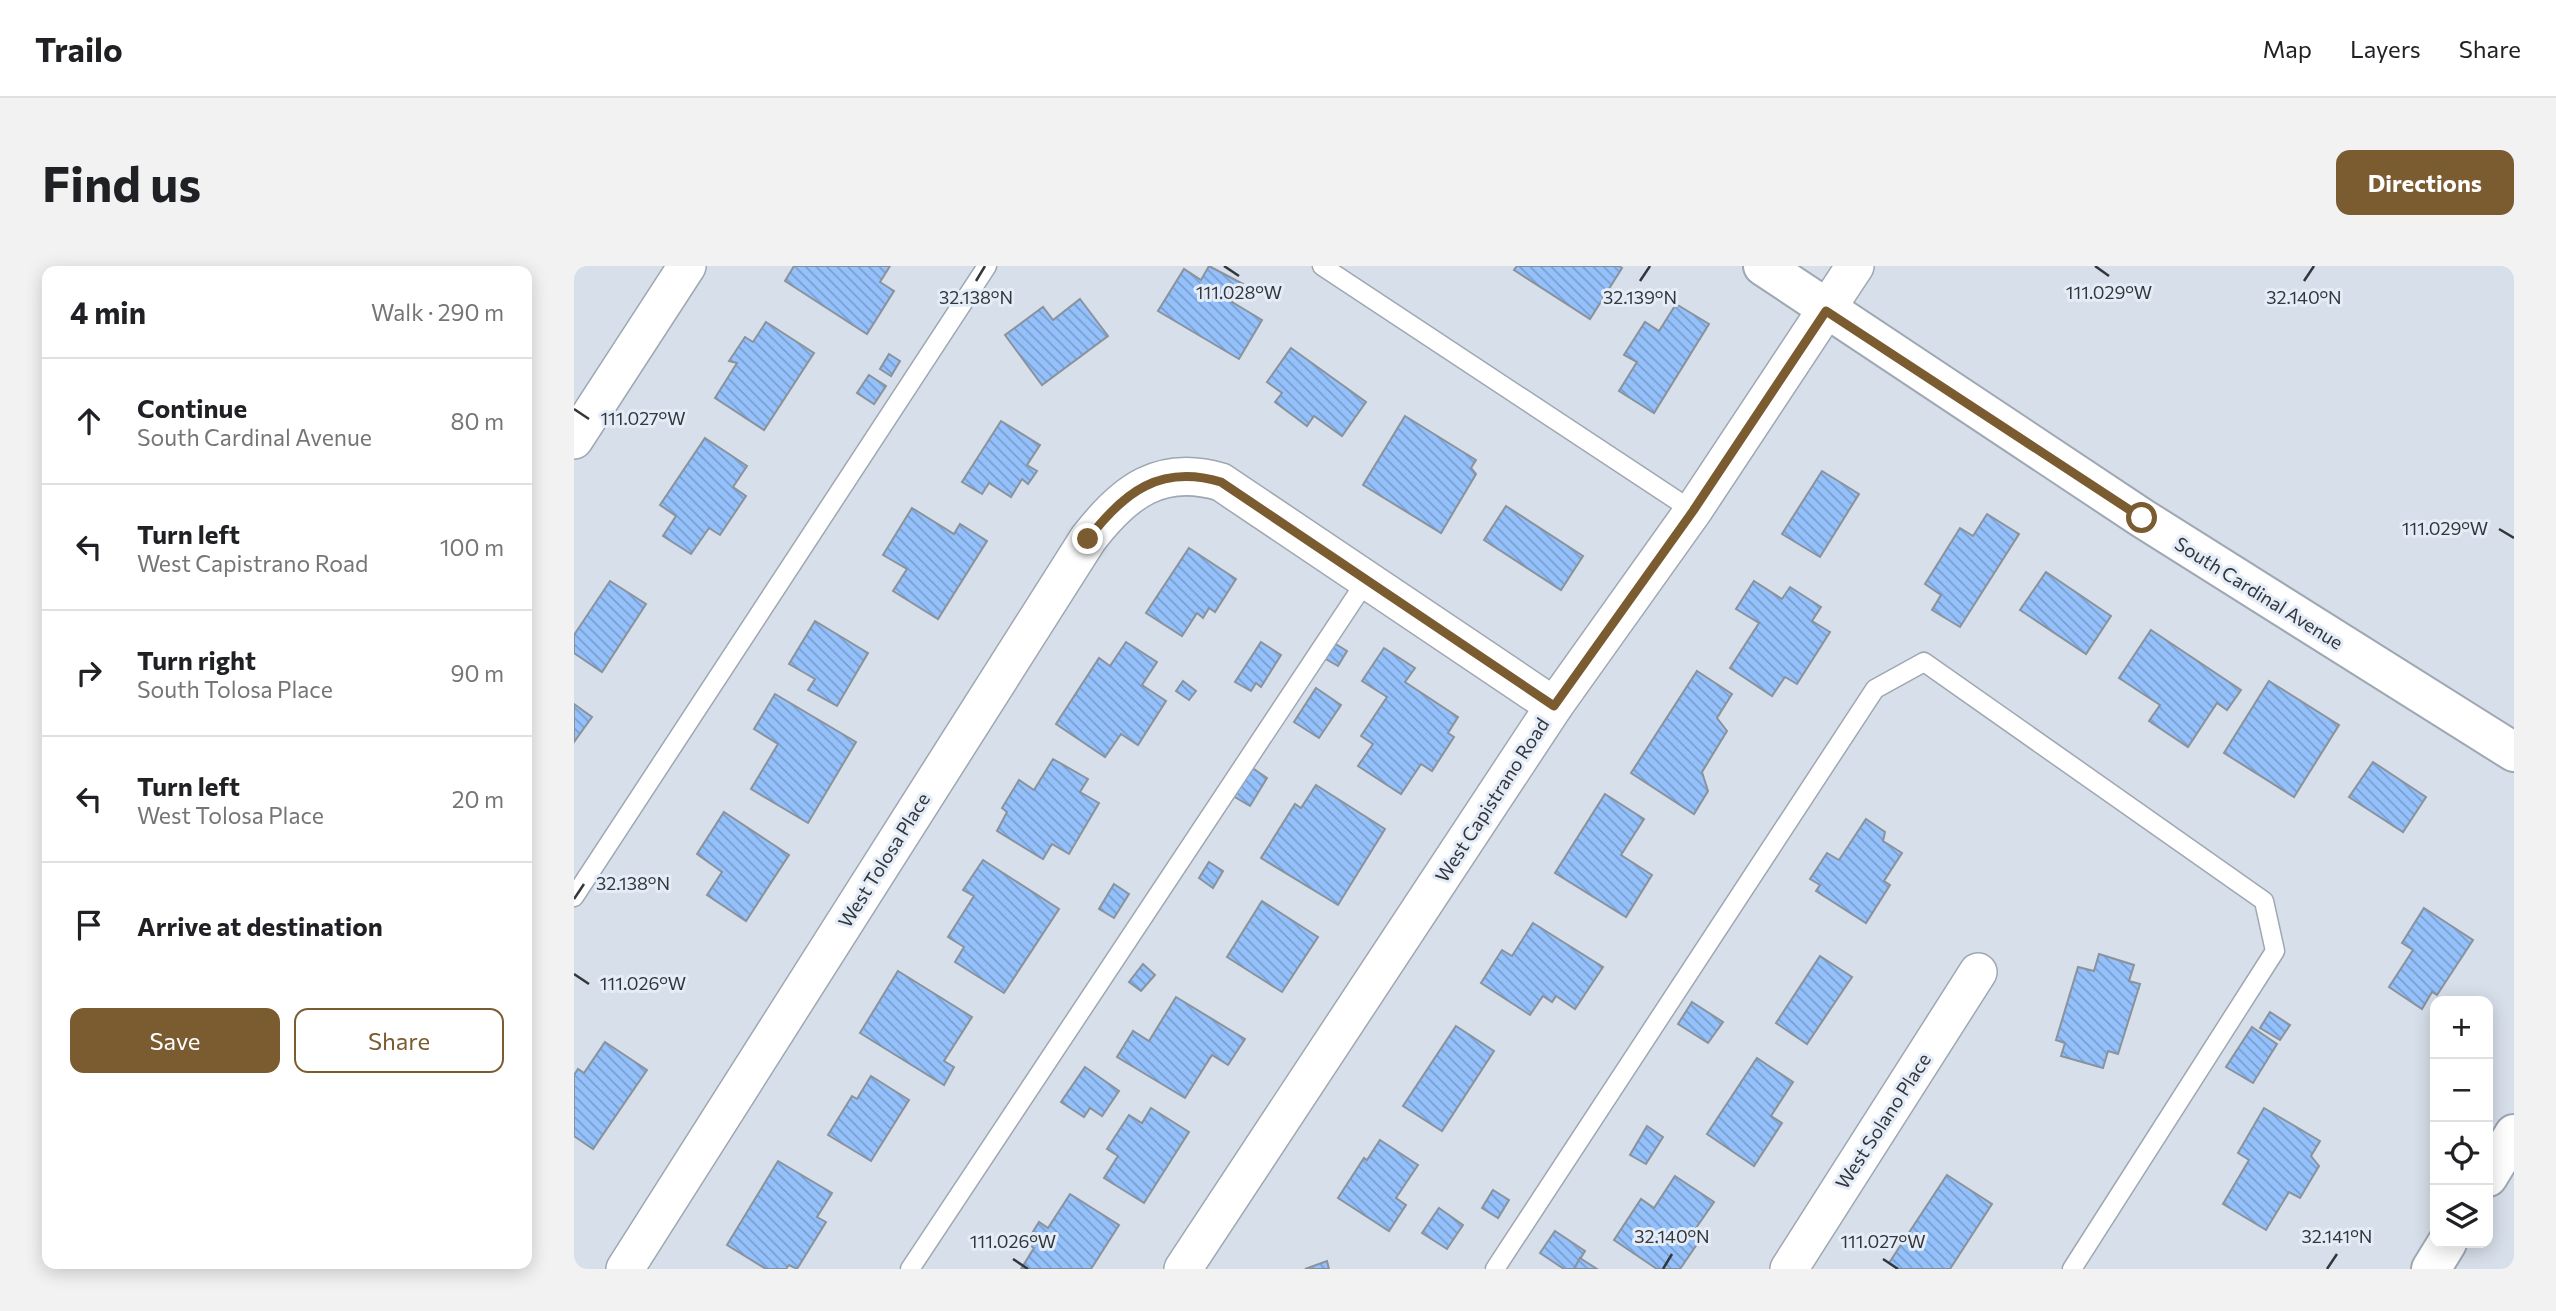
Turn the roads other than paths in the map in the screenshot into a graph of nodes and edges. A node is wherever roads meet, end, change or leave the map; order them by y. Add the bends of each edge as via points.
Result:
1 (687, 266) edge
2 (987, 266) edge
3 (1322, 266) edge
4 (1763, 266) edge
5 (1855, 266) edge
6 (1826, 311) junction
7 (574, 440) edge
8 (1693, 511) junction
9 (1366, 581) junction
10 (1554, 706) junction
11 (2514, 752) edge
12 (574, 897) edge
13 (1978, 972) dead end
14 (2514, 1134) edge
15 (2493, 1169) edge
16 (2444, 1248) edge
17 (625, 1269) edge
18 (910, 1269) edge
19 (1184, 1269) edge
20 (1495, 1269) edge
21 (1789, 1269) edge
22 (2072, 1269) edge
23 (2431, 1269) edge

1 - 7 street
2 - 12 lane
3 - 8 lane
4 - 6 main road, South Cardinal Avenue
5 - 6 street, West Capistrano Road
6 - 8 street, West Capistrano Road
6 - 11 main road, South Cardinal Avenue
8 - 10 street, West Capistrano Road
9 - 10 street
9 - 17 street, West Tolosa Place via 1221,482 1202,477 1153,481 1106,515
9 - 18 lane
10 - 19 street, West Capistrano Road
13 - 21 street, West Solano Place
14 - 15 main road
16 - 23 main road
20 - 22 lane via 1875,689 1924,662 2264,901 2275,950

